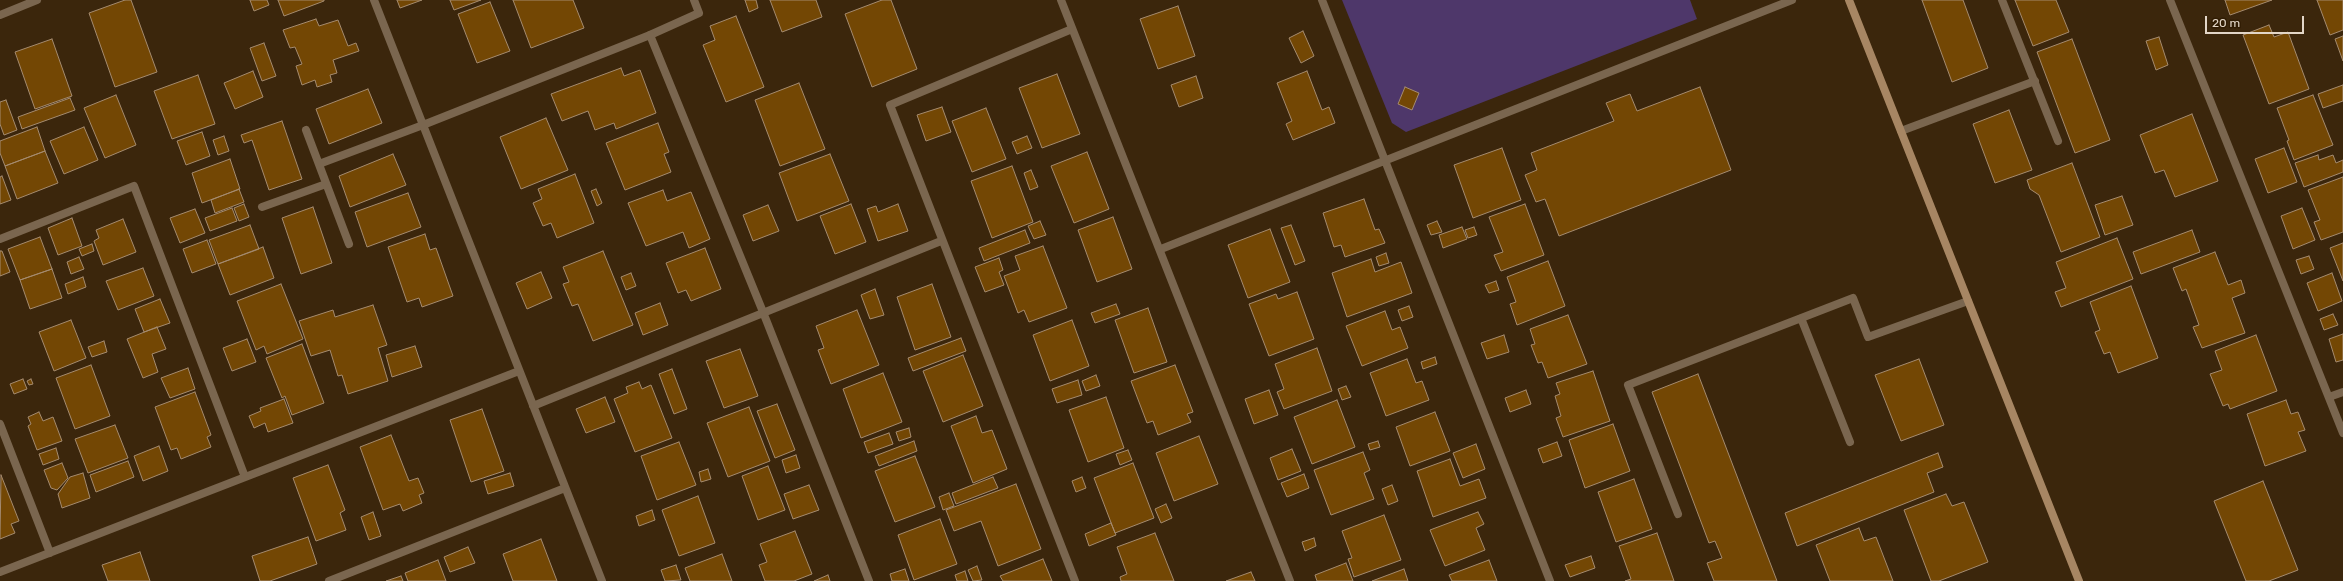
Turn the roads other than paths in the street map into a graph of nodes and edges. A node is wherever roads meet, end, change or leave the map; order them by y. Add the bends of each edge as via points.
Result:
1 (37, 0) edge
2 (374, 0) edge
3 (694, 0) edge
4 (1061, 0) edge
5 (1322, 0) edge
6 (1792, 0) edge
7 (1849, 0) edge
8 (2002, 0) edge
9 (2170, 0) edge
10 (0, 15) edge
11 (1072, 29) junction
12 (650, 35) junction
13 (2035, 81) junction
14 (423, 125) junction
15 (306, 130) dead end
16 (1901, 131) junction
17 (2058, 141) dead end
18 (1385, 160) junction
19 (319, 164) junction
20 (326, 184) junction
21 (262, 208) dead end
22 (0, 239) edge
23 (941, 241) junction
24 (348, 244) dead end
25 (1161, 249) junction
26 (1968, 301) junction
27 (763, 312) junction
28 (1801, 318) junction
29 (519, 371) junction
30 (2343, 392) edge
31 (2329, 397) junction
32 (533, 406) junction
33 (0, 424) edge
34 (2343, 433) edge
35 (1850, 442) dead end
36 (245, 477) junction
37 (565, 488) junction
38 (1678, 514) dead end
39 (50, 553) junction
40 (0, 572) edge
41 (329, 581) edge
42 (602, 581) edge
43 (869, 581) edge
44 (1075, 581) edge
45 (1290, 581) edge
46 (1550, 581) edge
47 (2079, 581) edge

1 - 10 street
2 - 14 street
3 - 12 street via 699,13
4 - 11 street
5 - 18 street
6 - 18 street
7 - 16 street
8 - 13 street
9 - 31 street
11 - 23 street via 890,105
11 - 25 street
12 - 14 street
12 - 27 street
13 - 16 street
13 - 17 street
14 - 19 street
14 - 29 street
15 - 19 street
16 - 26 street
18 - 25 street
18 - 46 street
19 - 20 street
20 - 21 street
20 - 24 street
22 - 36 street via 134,186
23 - 27 street
23 - 44 street
25 - 45 street
26 - 28 street via 1868,337 1853,298
26 - 47 street
27 - 32 street
27 - 43 street
28 - 35 street
28 - 38 street via 1628,385
29 - 32 street
29 - 36 street
30 - 31 street
31 - 34 street
32 - 37 street
33 - 39 street
36 - 39 street
37 - 41 street
37 - 42 street
39 - 40 street

